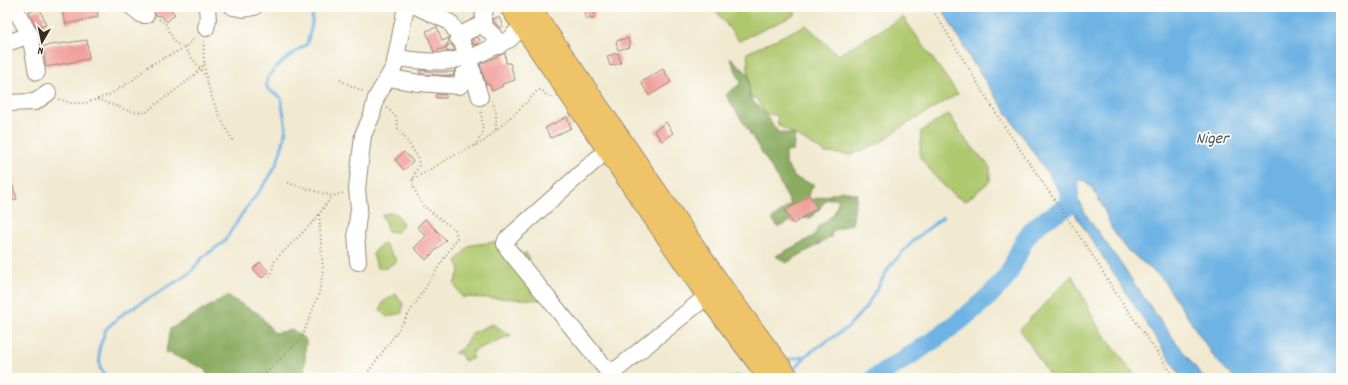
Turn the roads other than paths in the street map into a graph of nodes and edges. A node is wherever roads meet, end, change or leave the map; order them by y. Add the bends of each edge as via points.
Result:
1 (14, 7) edge
2 (207, 7) edge
3 (233, 7) edge
4 (254, 7) edge
5 (406, 7) edge
6 (418, 7) edge
7 (486, 7) edge
8 (510, 7) edge
9 (529, 15) edge
10 (483, 24) junction
11 (206, 28) road end
12 (30, 35) junction
13 (458, 38) junction
14 (7, 44) edge
15 (499, 46) junction
16 (468, 56) junction
17 (396, 58) junction
18 (37, 72) dead end
19 (472, 72) junction
20 (389, 78) junction
21 (48, 93) road end
22 (479, 93) road end
23 (7, 103) edge
24 (607, 150) junction
25 (662, 215) junction
26 (358, 262) dead end
27 (713, 294) junction
28 (769, 378) edge
29 (789, 378) edge

1 - 12 street
2 - 11 street
3 - 4 street
5 - 17 street
6 - 13 street via 448,21
7 - 10 street
8 - 9 main road
9 - 15 street via 510,39
9 - 24 main road via 568,93
9 - 25 main road
10 - 13 street
10 - 15 street via 495,35
12 - 14 street
12 - 18 street
13 - 16 street
15 - 16 street via 474,57
16 - 17 street via 438,62
16 - 19 street
17 - 20 street
19 - 20 street via 463,75 462,84 459,86
19 - 22 street
20 - 26 street via 376,98 363,135 357,189
21 - 23 street via 35,102
24 - 25 main road
24 - 27 street via 506,240 507,248 606,369 611,371 616,370
25 - 27 main road
27 - 28 main road
27 - 29 main road

